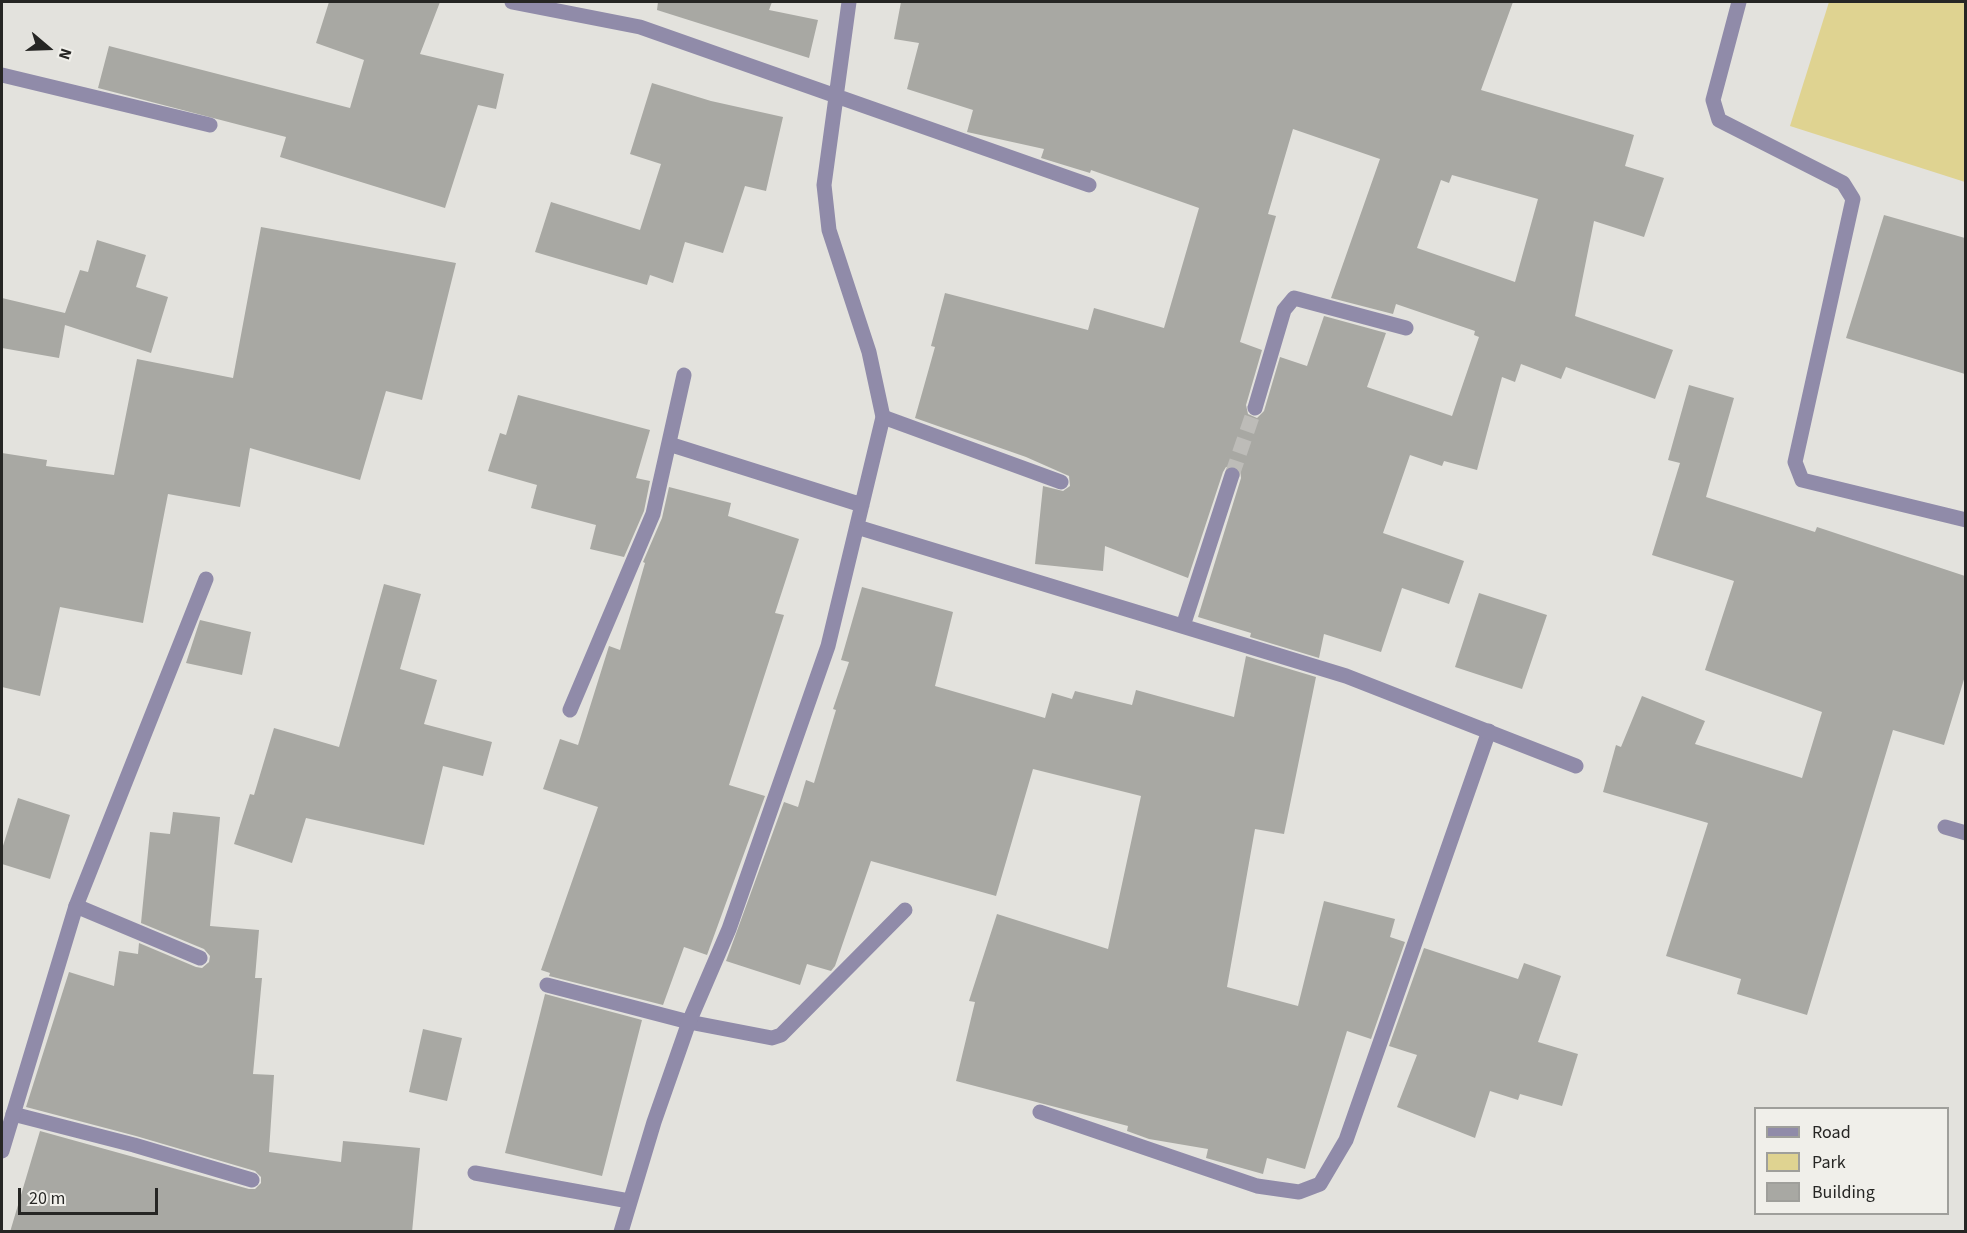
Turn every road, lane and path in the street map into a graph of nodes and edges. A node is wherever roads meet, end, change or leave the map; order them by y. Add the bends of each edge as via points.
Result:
1 (512, 2) edge
2 (849, 2) edge
3 (1739, 2) edge
4 (2, 75) edge
5 (837, 95) junction
6 (210, 125) dead end
7 (1089, 185) dead end
8 (1406, 328) dead end
9 (684, 375) dead end
10 (1255, 408) tunnel mouth
11 (883, 417) junction
12 (669, 444) junction
13 (1232, 475) tunnel mouth
14 (1061, 482) dead end
15 (862, 505) junction
16 (1965, 520) edge
17 (857, 527) junction
18 (206, 579) dead end
19 (1183, 626) junction
20 (570, 710) dead end
21 (1489, 731) junction
22 (1576, 766) dead end
23 (1945, 827) dead end
24 (1965, 833) edge
25 (76, 906) junction
26 (904, 910) dead end
27 (200, 958) dead end
28 (547, 985) dead end
29 (689, 1022) junction
30 (1040, 1112) dead end
31 (13, 1114) junction
32 (2, 1151) edge
33 (474, 1173) dead end
34 (252, 1180) dead end
35 (629, 1201) junction
36 (621, 1232) edge

1 - 5 street via 640,27
2 - 5 street
3 - 16 street via 1713,100 1719,120 1843,183 1853,199 1794,462 1802,480
4 - 6 street
5 - 7 street
5 - 11 street via 824,185 829,230 869,352
8 - 10 street via 1294,298 1284,310
9 - 12 street
11 - 14 street
11 - 15 street
12 - 15 street
12 - 20 street via 653,514
13 - 19 street
15 - 17 street
17 - 19 street
17 - 29 street via 828,646 729,929
18 - 25 street
19 - 21 street via 1346,676
21 - 22 street
21 - 30 street via 1346,1140 1320,1184 1299,1192 1257,1186
23 - 24 street
25 - 27 street
25 - 31 street
26 - 29 street via 781,1035 758,1037
28 - 29 street
29 - 35 street
31 - 32 street
31 - 34 street
33 - 35 street
35 - 36 street

